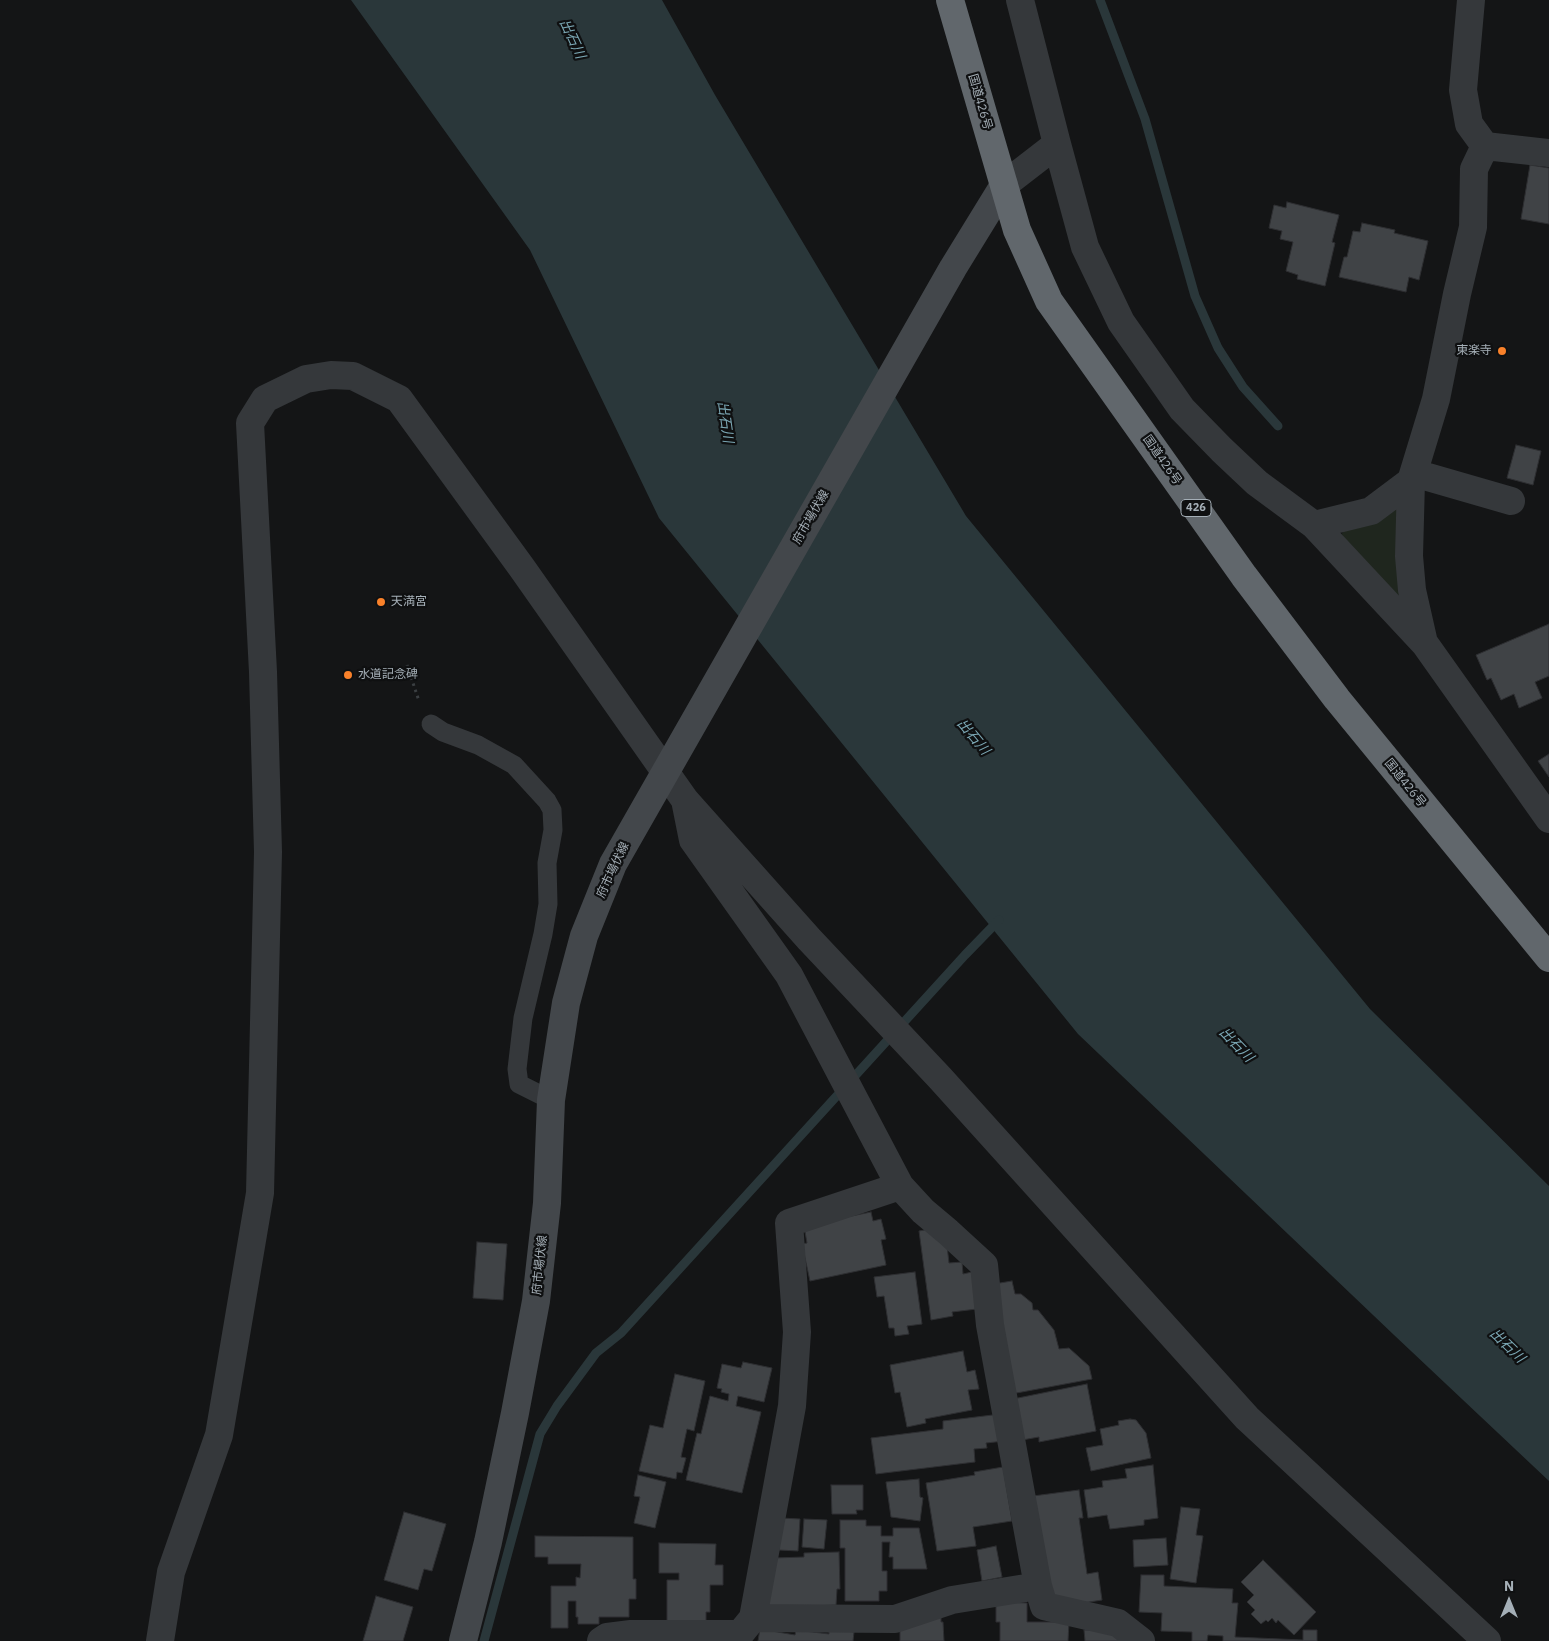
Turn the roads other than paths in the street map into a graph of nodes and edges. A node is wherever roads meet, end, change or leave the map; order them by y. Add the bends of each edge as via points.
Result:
1 (950, 0) edge
2 (1020, 0) edge
3 (1471, 0) edge
4 (1057, 144) junction
5 (1485, 146) junction
6 (1549, 153) edge
7 (1004, 185) junction
8 (1413, 477) junction
9 (1511, 501) dead end
10 (1314, 525) junction
11 (1424, 644) junction
12 (431, 724) road end
13 (665, 772) junction
14 (685, 800) junction
15 (1549, 819) edge
16 (1549, 958) edge
17 (551, 1100) junction
18 (900, 1186) junction
19 (1038, 1586) junction
20 (752, 1618) junction
21 (160, 1641) edge
22 (463, 1641) edge
23 (601, 1641) edge
24 (1141, 1641) edge
25 (1488, 1641) edge

1 - 7 highway, 国道426号 / 426
2 - 4 street
3 - 5 street via 1463,90 1469,124
4 - 7 street
4 - 10 street via 1085,247 1121,322 1182,409 1257,483
5 - 6 street
5 - 8 street via 1474,169 1473,227 1436,399
7 - 13 main road, 府市場伏線 via 953,268
7 - 16 highway, 国道426号 / 426 via 1017,230 1049,301 1244,576 1331,692
8 - 9 street
8 - 10 street via 1371,511
8 - 11 street via 1410,564 1412,590
10 - 11 street
11 - 15 street
12 - 17 lane via 514,765 552,810 553,830 547,863 548,904 522,1018 517,1070 519,1084
13 - 14 street
13 - 17 main road, 府市場伏線 via 613,864 584,936 566,1003
13 - 21 street via 399,399 353,376 331,375 306,379 265,399 250,423 263,672 268,852 260,1193 219,1436 171,1572
14 - 18 street via 693,840 789,975
14 - 25 street via 1247,1418
17 - 22 main road, 府市場伏線 via 547,1203 536,1301 488,1542
18 - 19 street via 984,1266 990,1325
18 - 20 street via 789,1223 797,1332 792,1406
19 - 20 street via 952,1600 895,1619
19 - 24 street via 1044,1606 1118,1623
20 - 23 street via 740,1634 631,1634 607,1637

